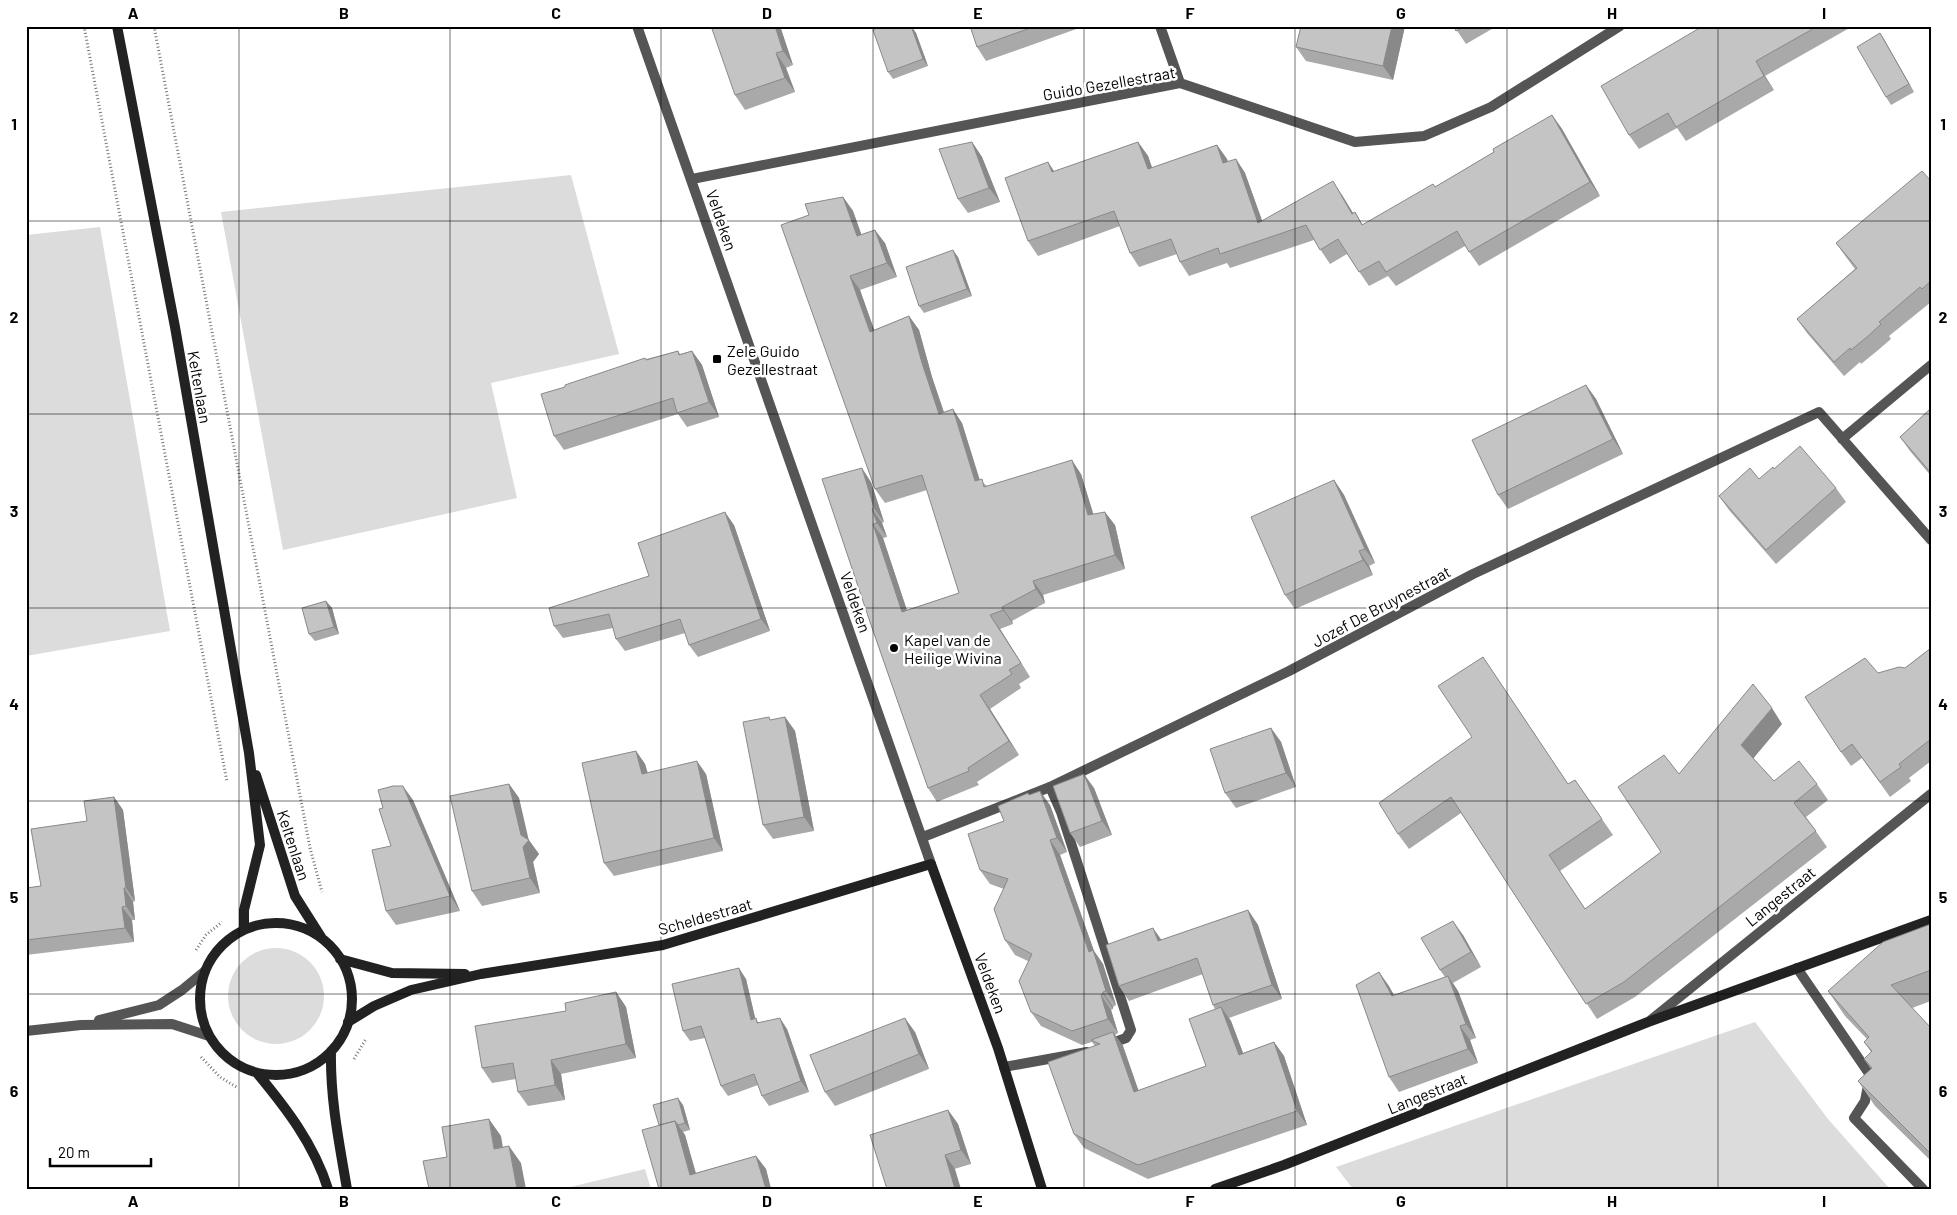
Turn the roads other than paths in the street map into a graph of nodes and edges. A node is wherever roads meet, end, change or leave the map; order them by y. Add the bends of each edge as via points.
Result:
1 (117, 26) edge
2 (637, 26) edge
3 (1160, 26) edge
4 (1620, 26) edge
5 (1180, 83) junction
6 (692, 179) junction
7 (1931, 365) edge
8 (1842, 439) junction
9 (1931, 540) edge
10 (249, 753) junction
11 (1050, 787) junction
12 (1931, 794) edge
13 (923, 837) junction
14 (931, 864) junction
15 (1931, 920) edge
16 (244, 930) junction
17 (323, 940) junction
18 (340, 959) junction
19 (1798, 968) junction
20 (205, 971) junction
21 (481, 974) junction
22 (348, 1022) junction
23 (1648, 1022) junction
24 (81, 1025) junction
25 (26, 1032) edge
26 (209, 1036) junction
27 (331, 1051) junction
28 (1004, 1068) junction
29 (257, 1073) junction
30 (1240, 1185) edge
31 (1039, 1188) edge
32 (328, 1189) edge
33 (347, 1189) edge
34 (1215, 1189) edge
35 (1923, 1189) edge

1 - 10 main road, Keltenlaan
2 - 6 street, Veldeken
3 - 5 street
4 - 5 street, Guido Gezellestraat via 1491,107 1424,136 1354,142
5 - 6 street, Guido Gezellestraat
6 - 13 street, Veldeken
7 - 8 street
8 - 9 street, Jozef De Bruynestraat
8 - 11 street, Jozef De Bruynestraat via 1819,412 1474,574 1289,671
10 - 16 main road, Keltenlaan via 260,845 244,910
10 - 17 main road, Keltenlaan via 295,896
11 - 13 street, Jozef De Bruynestraat
11 - 28 street via 1061,812 1131,1030 1126,1038 1088,1052
12 - 23 street, Langestraat
13 - 14 street, Veldeken
14 - 21 main road, Scheldestraat via 663,945
14 - 28 main road, Veldeken
15 - 19 main road, Langestraat
16 - 17 main road, Keltenlaan via 256,925 285,924 310,931
16 - 20 main road, Keltenlaan via 220,947
17 - 18 main road, Keltenlaan
18 - 21 main road, Scheldestraat via 392,973
18 - 22 main road, Keltenlaan via 350,984 352,1001
19 - 23 main road, Langestraat
19 - 35 street via 1870,1075 1865,1101 1854,1118
20 - 24 street via 159,1005
20 - 26 main road, Keltenlaan via 200,998
21 - 22 main road, Scheldestraat via 411,990
22 - 27 main road, Keltenlaan
23 - 30 main road, Langestraat
24 - 25 street
24 - 26 street via 172,1024
26 - 29 main road, Keltenlaan via 220,1051 240,1067
27 - 29 main road, Keltenlaan via 300,1071 274,1075
27 - 33 main road via 333,1112
28 - 31 main road, Veldeken
29 - 32 main road, Keltenlaan via 294,1119 313,1151
30 - 34 main road, Langestraat

